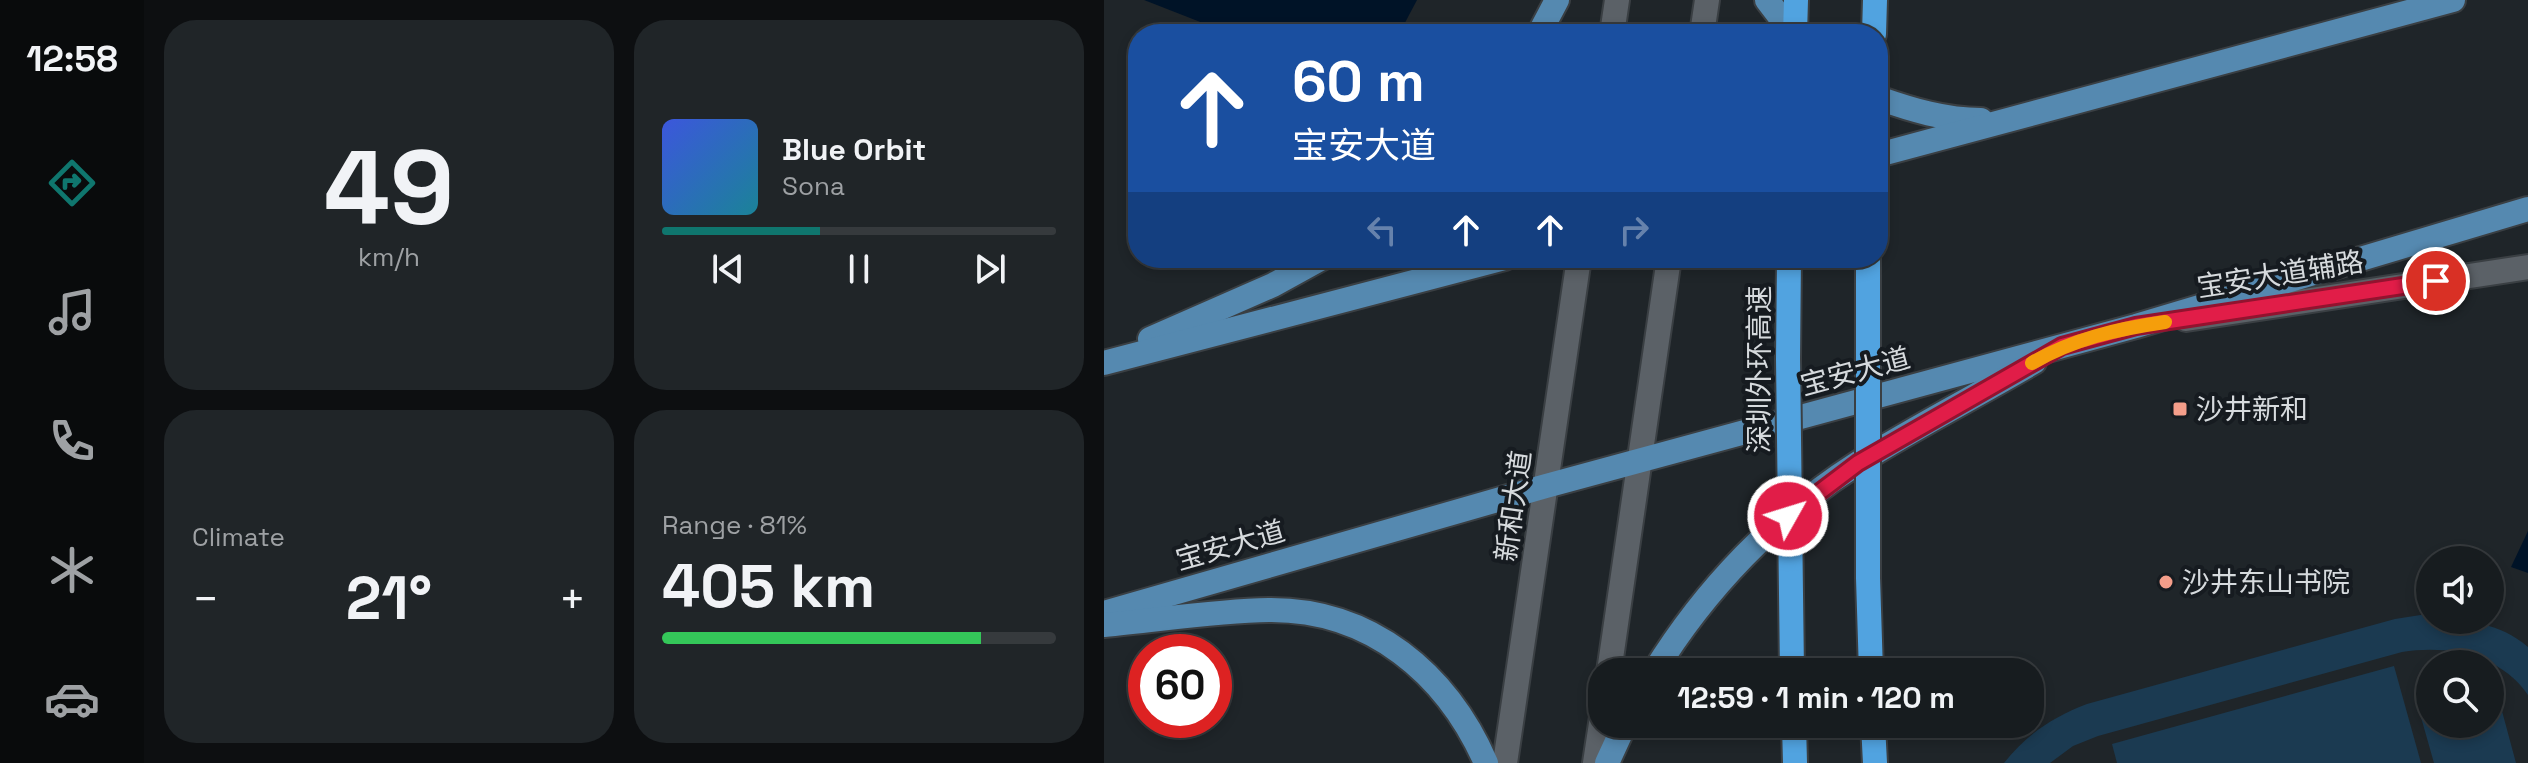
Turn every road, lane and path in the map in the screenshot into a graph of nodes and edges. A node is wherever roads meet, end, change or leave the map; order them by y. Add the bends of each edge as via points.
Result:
1 (1557, 0) edge
2 (1617, 0) edge
3 (1707, 0) edge
4 (1767, 0) edge
5 (1796, 0) edge
6 (1875, 0) edge
7 (2449, 1) edge
8 (1544, 24) edge
9 (1613, 24) edge
10 (1703, 24) edge
11 (1786, 24) edge
12 (1795, 24) edge
13 (1874, 24) edge
14 (1888, 102) edge
15 (2007, 119) junction
16 (1888, 152) edge
17 (2528, 209) edge
18 (2528, 267) edge
19 (1304, 268) edge
20 (1466, 268) edge
21 (1578, 268) edge
22 (1668, 268) edge
23 (1789, 268) edge
24 (1868, 268) edge
25 (2136, 326) junction
26 (2062, 346) junction
27 (1104, 361) edge
28 (1640, 460) junction
29 (1546, 486) junction
30 (1104, 613) edge
31 (1104, 625) edge
32 (1611, 658) edge
33 (1663, 658) edge
34 (1792, 658) edge
35 (1871, 658) edge
36 (1599, 738) edge
37 (1619, 738) edge
38 (1794, 738) edge
39 (1874, 738) edge
40 (1486, 763) edge
41 (1505, 763) edge
42 (1595, 763) edge
43 (1607, 763) edge
44 (1795, 763) edge
45 (1875, 763) edge

1 - 8 main road
2 - 9 main road
3 - 10 main road
4 - 11 main road
5 - 12 highway
6 - 13 highway
7 - 15 main road
14 - 15 main road via 1962,120
15 - 16 main road
17 - 25 main road, 宝安大道
18 - 25 main road, 宝安大道辅路
19 - 27 main road
20 - 27 main road
21 - 29 main road, 新和大道
22 - 28 main road
23 - 34 highway, 深圳外环高速, bridge
24 - 35 highway, bridge
25 - 26 main road, 宝安大道
26 - 28 main road, 宝安大道
26 - 33 main road via 1858,463 1805,501 1711,592
28 - 29 main road, 宝安大道
28 - 32 main road
29 - 30 main road, 宝安大道
29 - 41 main road, 新和大道
31 - 40 main road via 1270,610 1311,614 1351,626 1388,643 1421,667 1449,698
36 - 42 main road
37 - 43 main road
38 - 44 highway
39 - 45 highway

